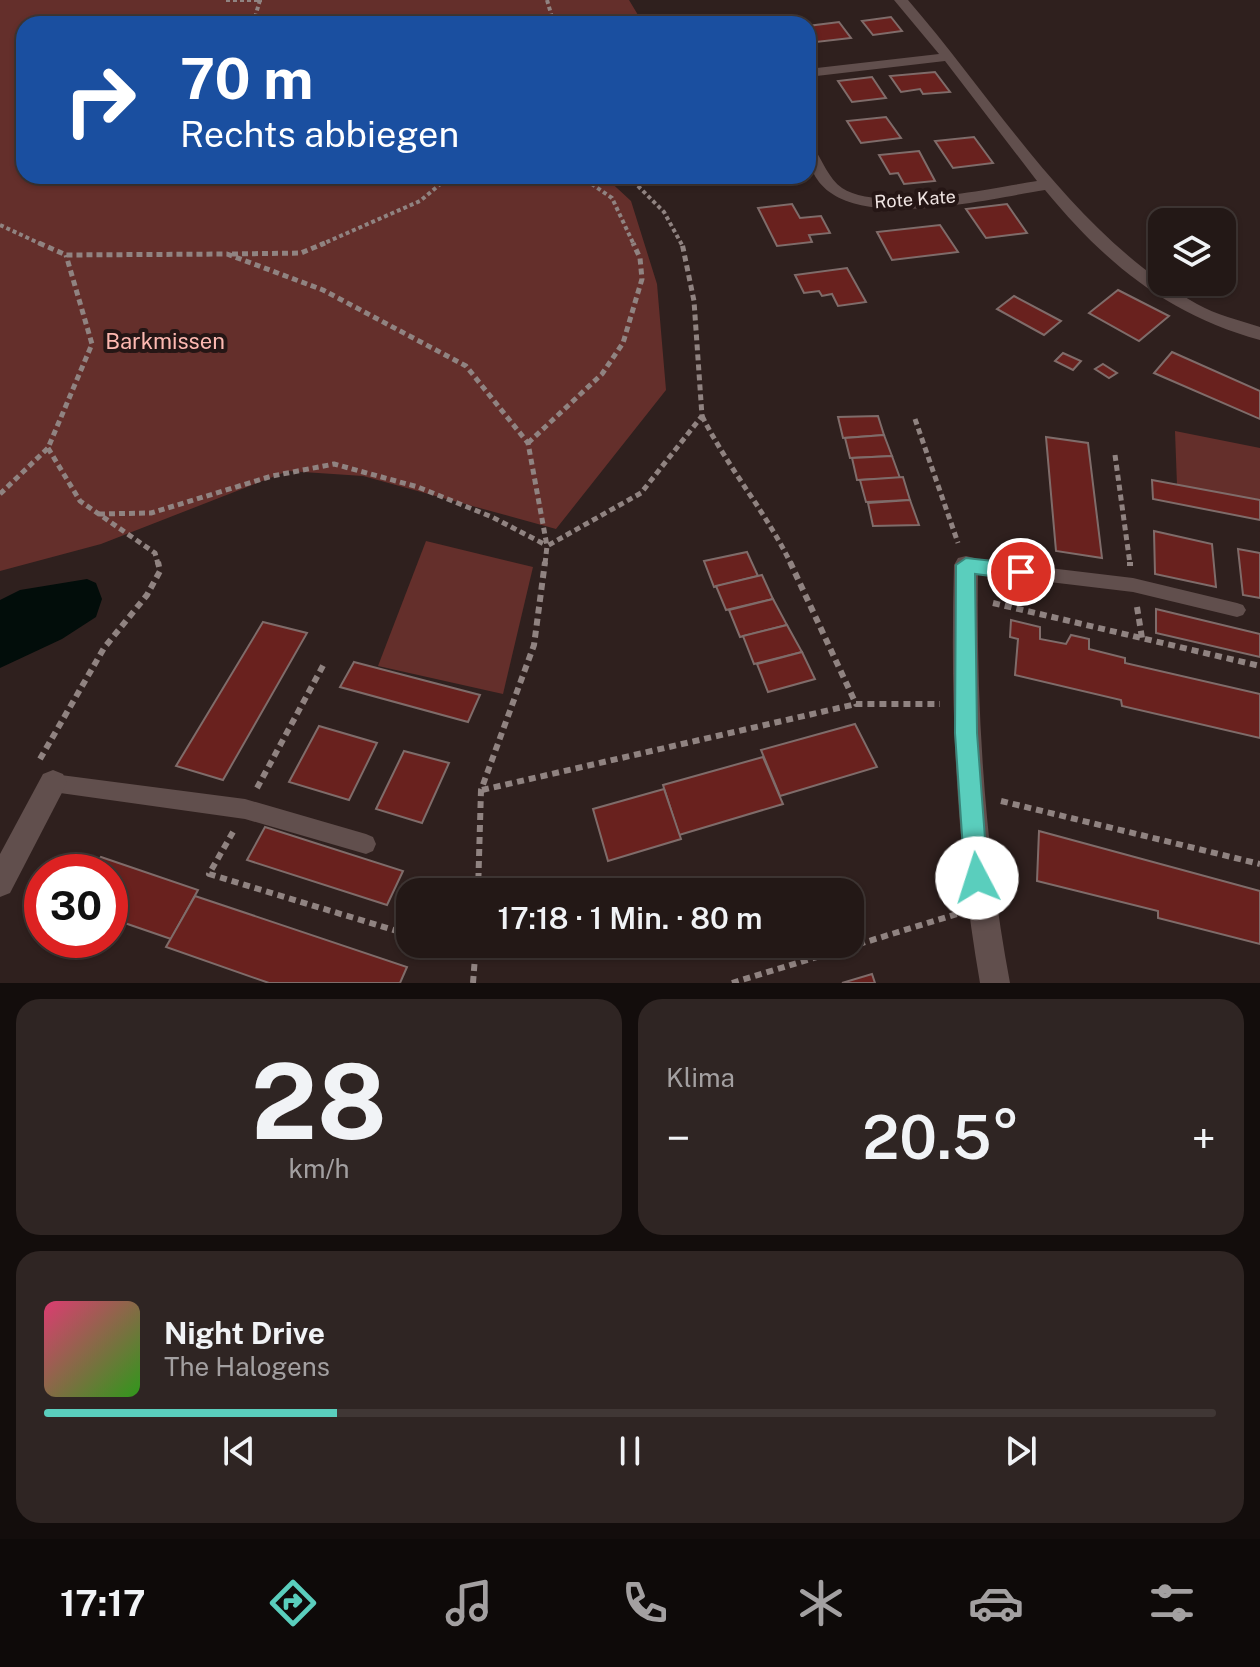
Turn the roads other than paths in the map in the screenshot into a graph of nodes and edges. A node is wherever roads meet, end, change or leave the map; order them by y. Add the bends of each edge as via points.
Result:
1 (901, 0) edge
2 (946, 57) junction
3 (816, 72) edge
4 (816, 163) edge
5 (1046, 185) junction
6 (1260, 334) edge
7 (966, 565) joint
8 (1237, 610) dead end
9 (53, 783) joint
10 (366, 844) dead end
11 (0, 883) edge
12 (995, 983) edge

1 - 2 street
2 - 3 street
2 - 5 street
4 - 5 street, Rote Kate via 834,191 877,204
5 - 6 street via 1104,248 1192,309
7 - 8 lane via 1133,585
7 - 12 street via 968,793 979,907
9 - 10 lane via 245,809
9 - 11 street

